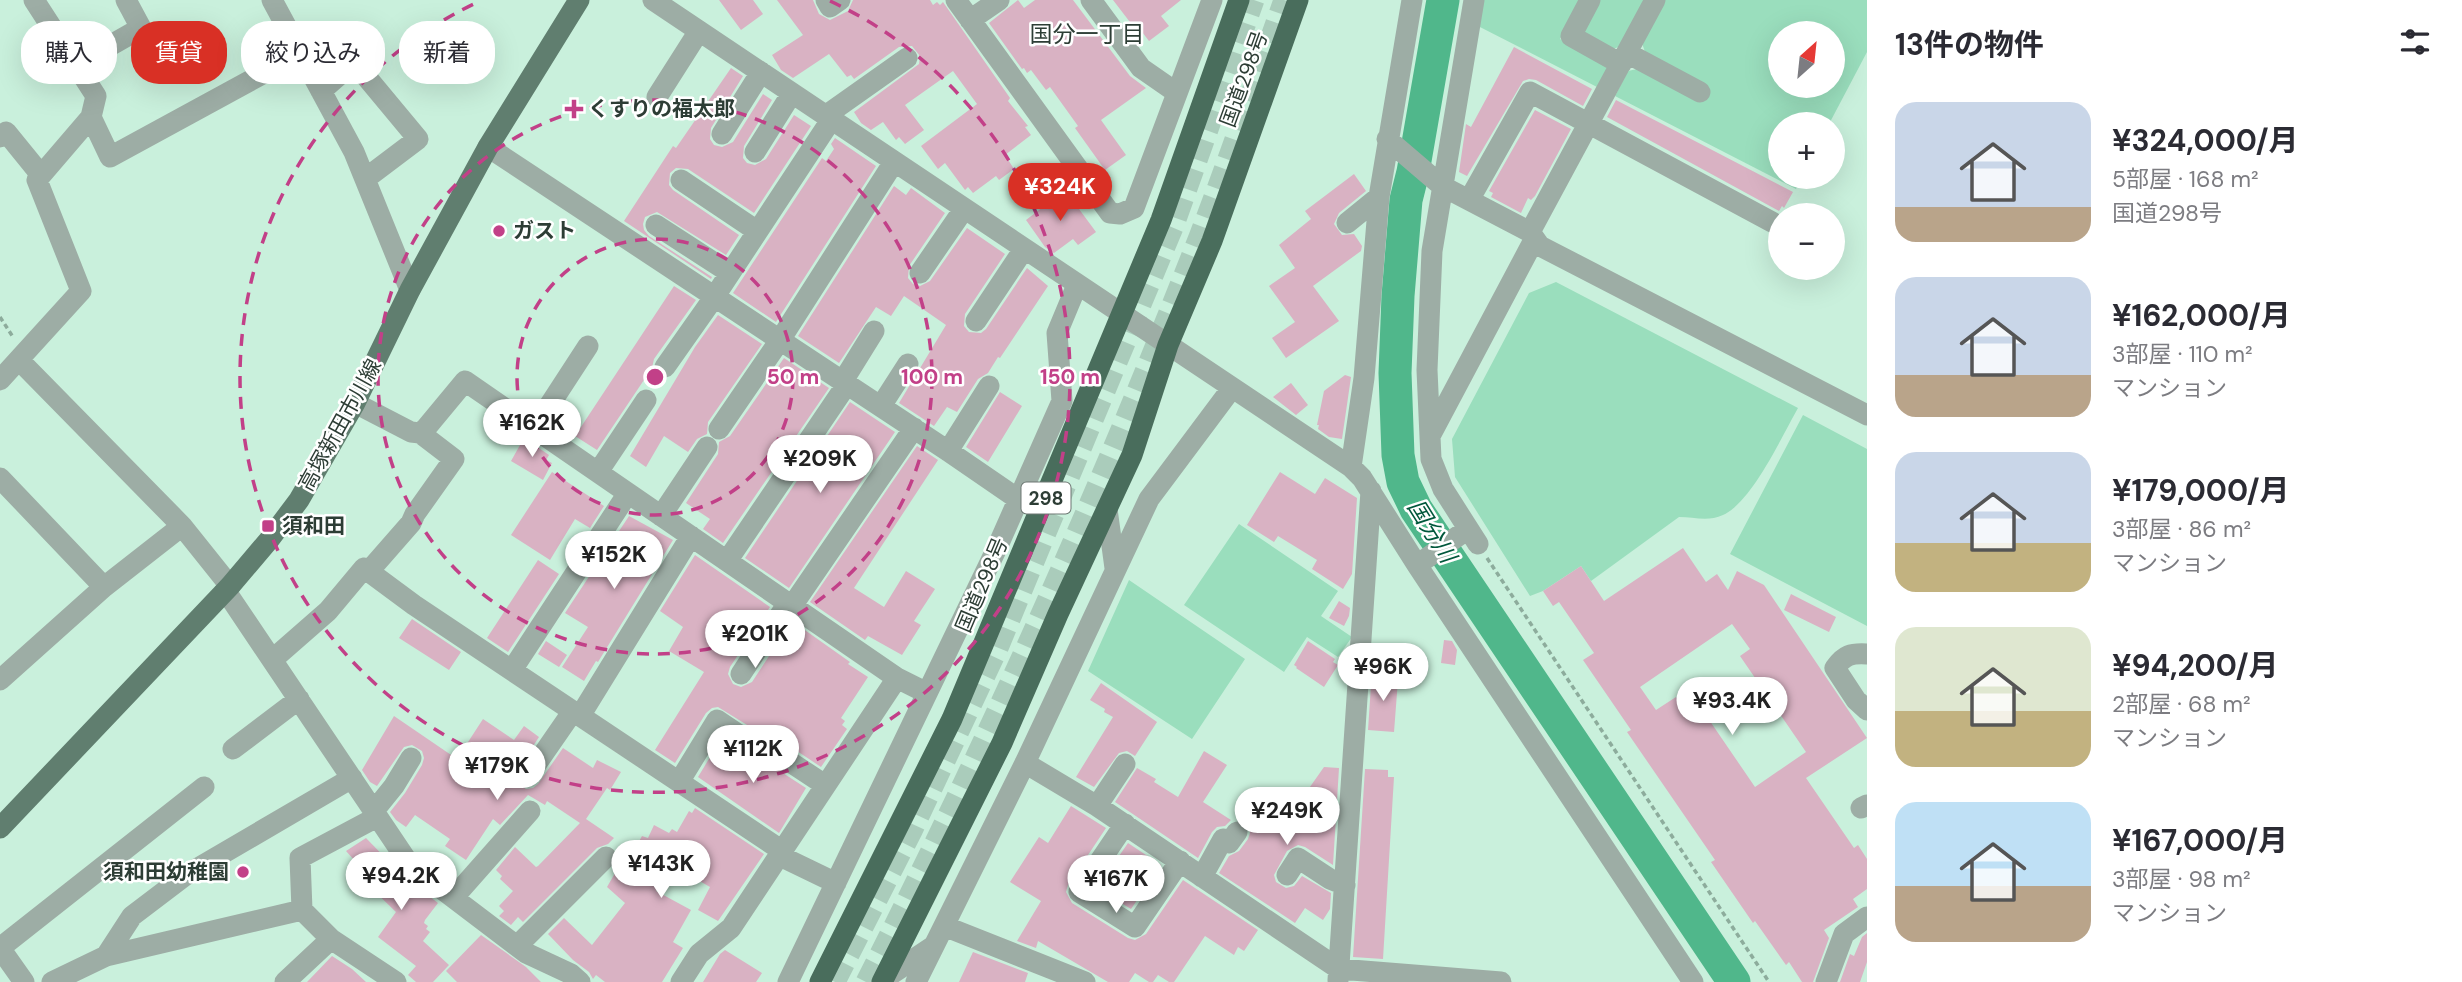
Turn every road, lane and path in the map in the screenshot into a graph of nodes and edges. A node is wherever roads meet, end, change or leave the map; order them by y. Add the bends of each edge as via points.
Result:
1 (34, 0) edge
2 (126, 0) edge
3 (579, 0) edge
4 (653, 0) edge
5 (825, 0) edge
6 (840, 0) edge
7 (956, 0) edge
8 (999, 0) edge
9 (1091, 0) edge
10 (1212, 0) edge
11 (1239, 0) edge
12 (1298, 0) edge
13 (1412, 0) edge
14 (1474, 0) edge
15 (1590, 0) edge
16 (1655, 0) edge
17 (277, 2) edge
18 (970, 20) junction
19 (48, 21) edge
20 (286, 21) edge
21 (699, 31) junction
22 (117, 42) edge
23 (907, 58) dead end
24 (1623, 58) junction
25 (761, 72) junction
26 (88, 84) edge
27 (244, 84) edge
28 (317, 84) edge
29 (321, 92) junction
30 (1700, 92) dead end
31 (792, 93) junction
32 (1177, 93) junction
33 (657, 97) dead end
34 (91, 117) junction
35 (828, 118) junction
36 (1589, 123) junction
37 (722, 134) dead end
38 (0, 137) edge
39 (1391, 143) junction
40 (488, 147) junction
41 (755, 152) dead end
42 (894, 162) junction
43 (41, 175) junction
44 (365, 178) junction
45 (681, 180) dead end
46 (1438, 182) junction
47 (1379, 197) junction
48 (1469, 200) junction
49 (964, 209) junction
50 (1768, 220) edge
51 (1347, 223) dead end
52 (656, 225) dead end
53 (757, 231) junction
54 (1532, 236) junction
55 (1024, 249) junction
56 (920, 273) dead end
57 (730, 274) junction
58 (1077, 285) junction
59 (410, 290) junction
60 (715, 296) junction
61 (1121, 314) junction
62 (976, 321) dead end
63 (874, 331) dead end
64 (780, 340) junction
65 (1168, 345) junction
66 (588, 346) dead end
67 (19, 360) junction
68 (908, 364) dead end
69 (665, 367) dead end
70 (0, 380) edge
71 (845, 382) junction
72 (989, 386) dead end
73 (1232, 388) junction
74 (646, 400) dead end
75 (355, 403) junction
76 (881, 406) junction
77 (1867, 415) edge
78 (914, 428) junction
79 (534, 429) junction
80 (719, 429) dead end
81 (419, 433) junction
82 (1429, 438) junction
83 (707, 447) dead end
84 (948, 451) junction
85 (1351, 467) junction
86 (597, 472) junction
87 (0, 478) edge
88 (1371, 491) junction
89 (628, 493) junction
90 (1018, 499) junction
91 (1107, 509) junction
92 (661, 516) junction
93 (182, 526) junction
94 (691, 536) junction
95 (1469, 536) junction
96 (1026, 545) junction
97 (996, 550) junction
98 (727, 561) junction
99 (1420, 563) junction
100 (1115, 570) junction
101 (369, 571) junction
102 (104, 587) junction
103 (228, 588) junction
104 (790, 605) junction
105 (1867, 654) edge
106 (272, 660) junction
107 (512, 670) junction
108 (741, 674) dead end
109 (897, 678) junction
110 (0, 680) edge
111 (927, 693) junction
112 (299, 699) junction
113 (1867, 710) edge
114 (576, 713) junction
115 (233, 749) dead end
116 (411, 758) dead end
117 (1025, 763) junction
118 (1125, 764) dead end
119 (528, 776) dead end
120 (352, 778) junction
121 (679, 782) junction
122 (825, 785) junction
123 (204, 787) dead end
124 (1097, 806) junction
125 (530, 811) dead end
126 (375, 814) junction
127 (1125, 824) junction
128 (0, 828) edge
129 (1237, 832) dead end
130 (780, 853) junction
131 (606, 858) dead end
132 (1180, 861) junction
133 (1287, 874) dead end
134 (1202, 877) junction
135 (836, 883) junction
136 (1345, 885) junction
137 (454, 897) junction
138 (302, 910) junction
139 (1867, 917) edge
140 (944, 926) junction
141 (331, 939) junction
142 (934, 945) junction
143 (517, 946) junction
144 (0, 948) edge
145 (106, 956) junction
146 (1036, 972) edge
147 (1339, 975) edge
148 (883, 980) edge
149 (24, 982) edge
150 (52, 982) edge
151 (285, 982) edge
152 (396, 982) edge
153 (580, 982) edge
154 (681, 982) edge
155 (788, 982) edge
156 (820, 982) edge
157 (916, 982) edge
158 (1085, 982) edge
159 (1501, 982) edge
160 (1693, 982) edge
161 (1769, 982) edge
162 (1826, 982) edge

1 - 19 street
2 - 22 street via 141,28
3 - 40 main road, 高塚新田市川線
4 - 21 street
5 - 6 street via 830,7
7 - 18 street
8 - 18 street
9 - 32 street via 1141,68
10 - 32 street
11 - 61 highway, 国道298号 / 298 via 1161,220
12 - 65 highway, 国道298号 / 298 via 1212,241
13 - 39 street
14 - 46 street
15 - 24 street via 1571,36
16 - 24 street
17 - 20 street
18 - 32 street via 1110,213 1134,208
21 - 25 street
21 - 33 street
23 - 35 street
24 - 30 street
24 - 36 street
25 - 31 street
25 - 37 street
26 - 34 street via 96,96
27 - 34 street via 110,157
28 - 29 street
29 - 44 street
29 - 44 street via 354,62 418,139
31 - 35 street
31 - 41 street
34 - 43 street
35 - 42 street
35 - 53 street
36 - 48 street via 1530,92
36 - 50 street
36 - 54 street
38 - 43 street via 6,132
39 - 46 street
39 - 47 street
40 - 59 main road, 高塚新田市川線
40 - 60 street
42 - 49 street
42 - 64 street
43 - 67 street via 37,180 81,291
44 - 59 street
45 - 53 street
46 - 48 street
46 - 82 street via 1428,315
47 - 51 street
47 - 85 street via 1364,378
48 - 54 street
49 - 55 street
49 - 56 street
52 - 57 street
53 - 57 street
54 - 77 street via 1540,246
54 - 82 street
55 - 58 street
55 - 62 street
57 - 60 street
58 - 61 street
58 - 90 street via 1057,333 1062,401
59 - 75 main road, 高塚新田市川線
60 - 64 street
60 - 69 street
61 - 65 street
61 - 96 highway, 国道298号 / 298
63 - 71 street
64 - 71 street
64 - 80 street
65 - 73 street
65 - 91 highway, 国道298号 / 298 via 1132,455
66 - 79 street
67 - 70 street
67 - 93 street
68 - 76 street
71 - 76 street
71 - 98 street
72 - 84 street
73 - 85 street
73 - 100 street via 1149,499
74 - 86 street
75 - 81 street
75 - 103 main road, 高塚新田市川線 via 299,500
76 - 78 street
78 - 84 street
78 - 104 street
79 - 81 street via 465,381
79 - 86 street
81 - 101 street via 454,459 411,523
82 - 95 street via 1431,460
83 - 92 street
84 - 90 street
85 - 88 street
86 - 89 street
87 - 102 street
88 - 99 street
88 - 136 street
89 - 92 street
89 - 107 street
90 - 97 street
91 - 100 street
91 - 148 highway, 国道298号 / 298 via 1002,743
92 - 94 street
93 - 102 street
93 - 103 street
94 - 98 street
94 - 114 street
95 - 99 street
95 - 161 path
96 - 97 street
96 - 156 highway, 国道298号 / 298 via 952,719
97 - 111 street
98 - 104 street
99 - 160 street
100 - 117 street
101 - 106 street via 364,568 328,611
101 - 107 street
102 - 110 street
103 - 106 street
103 - 128 main road, 高塚新田市川線
104 - 108 street
104 - 109 street
105 - 113 street via 1852,653 1841,658 1835,668
106 - 112 street
107 - 114 street
109 - 111 street
109 - 122 street
111 - 135 street
112 - 115 street
112 - 120 street
114 - 119 street
114 - 121 street
116 - 126 street
117 - 124 street
117 - 140 street
118 - 124 street
120 - 126 street
120 - 145 street via 186,875 132,916
121 - 122 street via 717,720
121 - 130 street
122 - 130 street
123 - 144 street
124 - 127 street
125 - 137 street
126 - 137 street via 410,865
126 - 138 street via 300,858
127 - 132 street
127 - 132 street via 1079,892 1135,927
129 - 134 street via 1229,843 1223,839
130 - 135 street
130 - 154 street via 731,928 707,945
131 - 143 street
132 - 134 street
133 - 136 street via 1298,858
134 - 147 street
135 - 155 street
136 - 147 street
137 - 143 street
138 - 141 street
138 - 145 street
139 - 162 street via 1844,934
140 - 142 street
140 - 146 street
141 - 151 street
141 - 152 street
142 - 148 street
142 - 157 street
143 - 153 street
144 - 149 street
145 - 150 street
146 - 158 street
147 - 159 street

